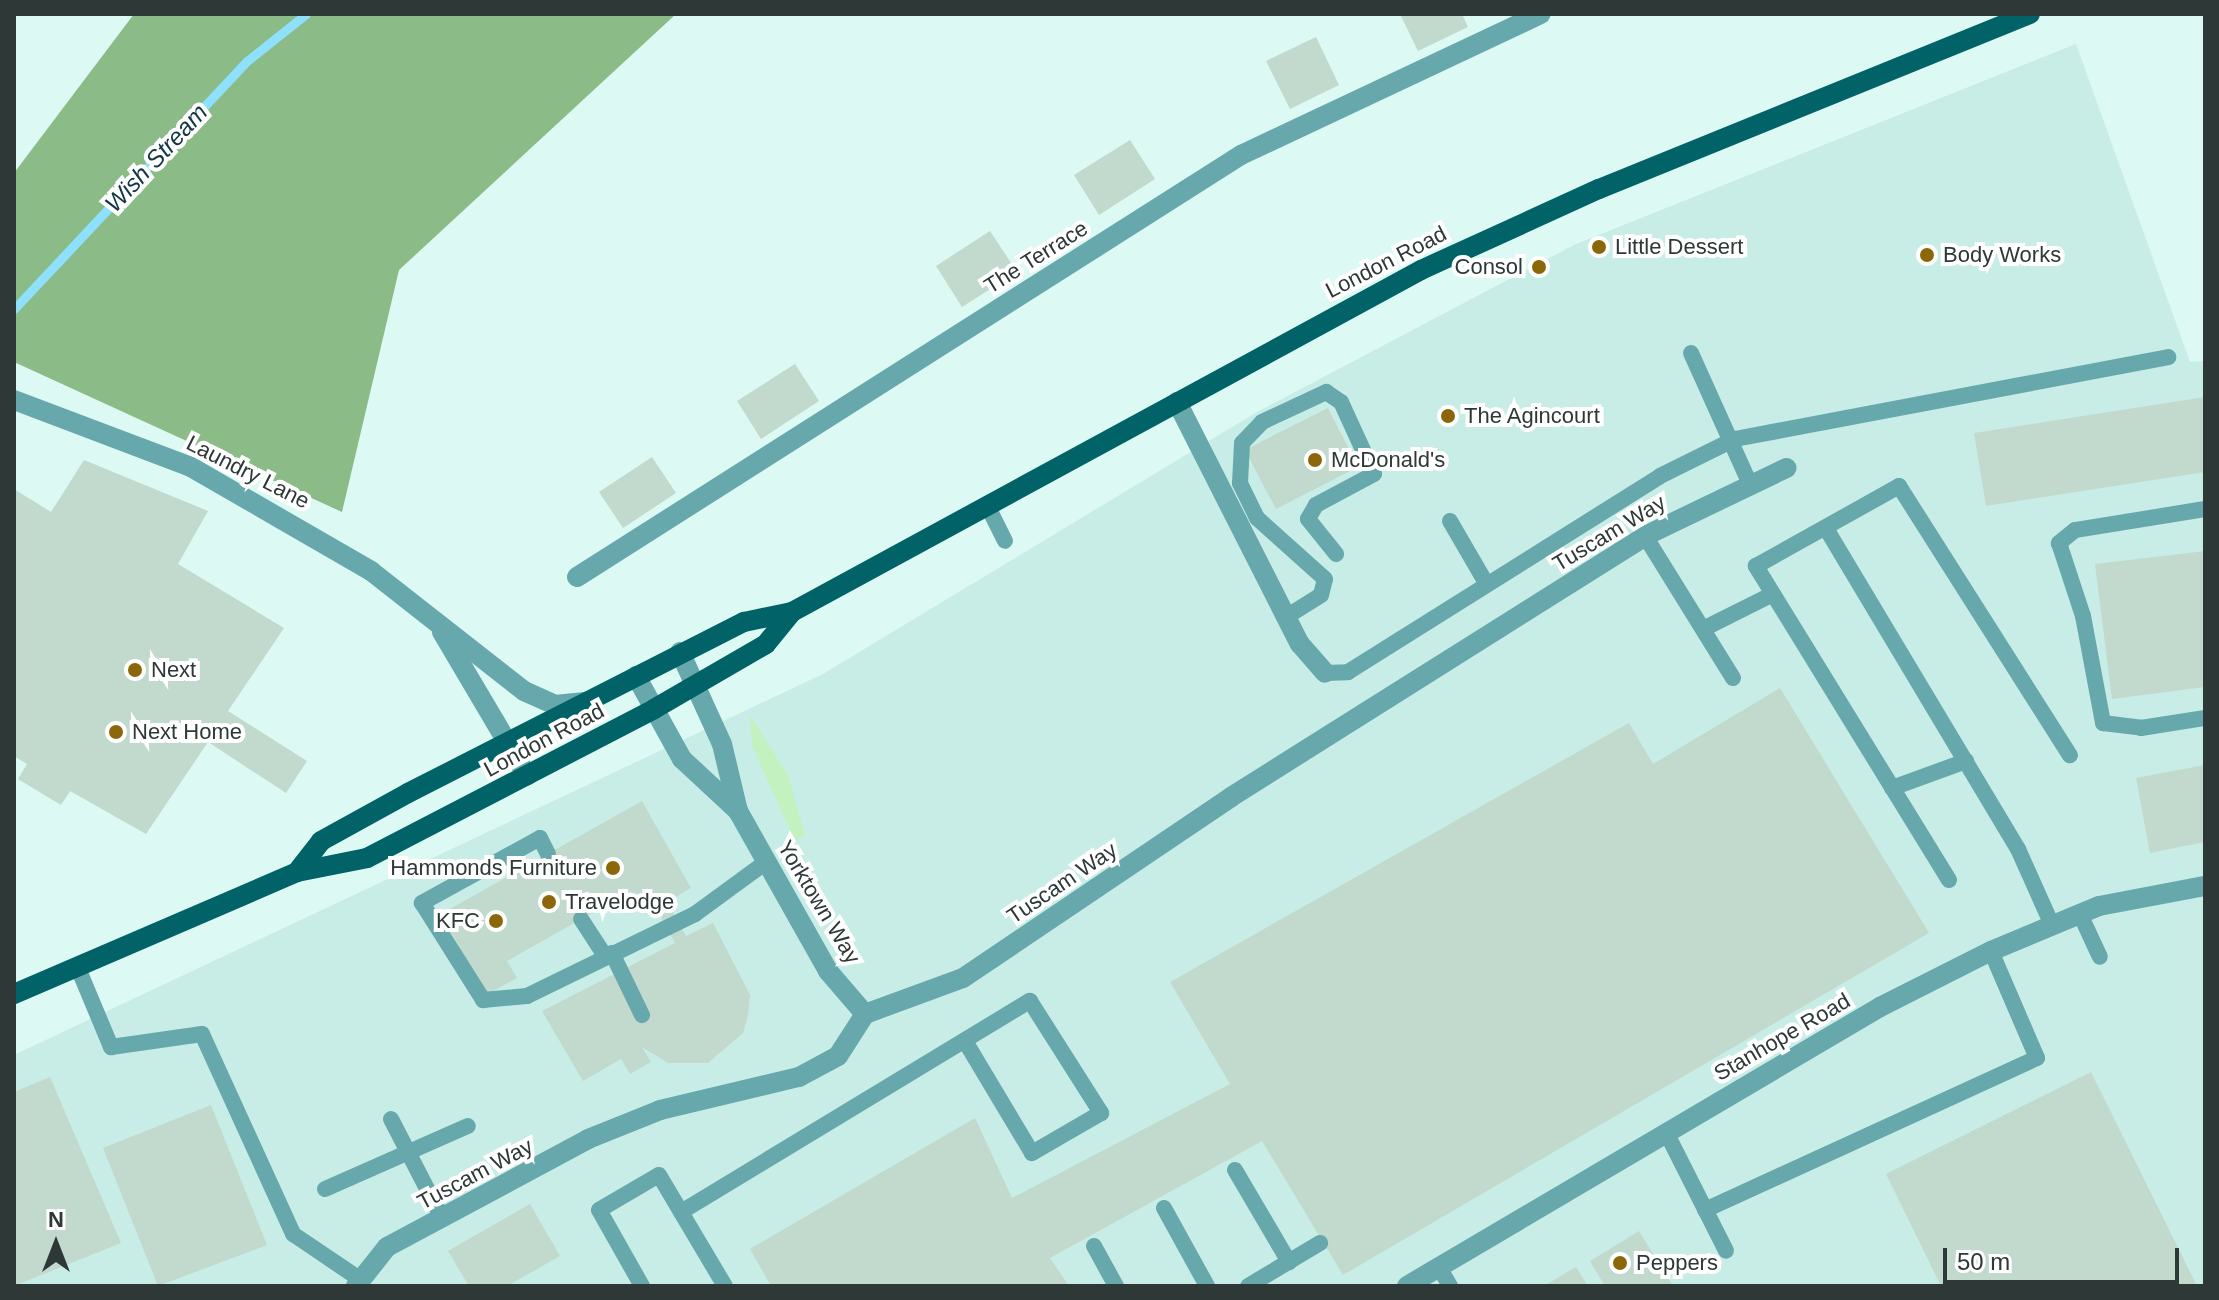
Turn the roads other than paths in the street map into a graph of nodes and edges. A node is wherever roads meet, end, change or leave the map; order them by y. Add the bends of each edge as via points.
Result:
1 (1541, 14) edge
2 (2030, 14) edge
3 (1691, 353) dead end
4 (2168, 357) dead end
5 (14, 400) edge
6 (1177, 402) junction
7 (1735, 439) junction
8 (1786, 468) dead end
9 (1750, 484) junction
10 (987, 505) junction
11 (2205, 509) edge
12 (1450, 521) dead end
13 (1827, 530) junction
14 (1645, 536) junction
15 (1005, 541) dead end
16 (1336, 554) dead end
17 (577, 577) dead end
18 (1486, 583) junction
19 (1773, 594) junction
20 (792, 612) junction
21 (1286, 617) junction
22 (438, 625) junction
23 (1703, 629) junction
24 (680, 652) junction
25 (1325, 673) joint
26 (636, 676) junction
27 (1733, 678) dead end
28 (695, 685) junction
29 (585, 702) junction
30 (654, 709) junction
31 (2205, 718) edge
32 (506, 744) junction
33 (2070, 755) dead end
34 (1966, 761) junction
35 (527, 776) junction
36 (1892, 788) junction
37 (738, 811) junction
38 (548, 854) dead end
39 (766, 862) junction
40 (297, 872) junction
41 (1949, 880) dead end
42 (2205, 886) edge
43 (2080, 914) junction
44 (581, 919) dead end
45 (2052, 925) junction
46 (1991, 951) junction
47 (608, 955) junction
48 (2100, 957) dead end
49 (78, 968) junction
50 (14, 994) edge
51 (865, 1014) junction
52 (642, 1015) dead end
53 (965, 1041) junction
54 (391, 1119) dead end
55 (468, 1126) dead end
56 (1666, 1132) junction
57 (406, 1150) junction
58 (1235, 1170) dead end
59 (325, 1189) dead end
60 (1164, 1208) dead end
61 (1705, 1210) junction
62 (681, 1212) junction
63 (442, 1218) junction
64 (1320, 1243) dead end
65 (1094, 1246) dead end
66 (1726, 1251) dead end
67 (1289, 1262) junction
68 (1439, 1267) junction
69 (357, 1282) edge
70 (642, 1286) edge
71 (725, 1286) edge
72 (1116, 1286) edge
73 (1207, 1286) edge
74 (1248, 1286) edge
75 (1407, 1286) edge
76 (1450, 1286) edge

1 - 17 street, The Terrace via 1241,155
2 - 6 main road, London Road via 1530,220
3 - 7 lane
4 - 7 lane
5 - 22 street, Laundry Lane via 191,467 301,526
6 - 10 main road, London Road
6 - 21 street
7 - 9 lane
7 - 18 lane
8 - 9 street, Tuscam Way
9 - 14 street, Tuscam Way
10 - 15 lane
10 - 20 main road, London Road
11 - 31 lane via 2075,530 2059,543 2083,616 2103,723 2141,728
12 - 18 lane
13 - 19 lane via 1756,566
13 - 33 lane via 1899,486
13 - 34 lane
14 - 23 lane
14 - 51 street, Tuscam Way via 1231,797 963,978
16 - 21 lane via 1308,519 1316,505 1374,474 1341,402 1326,392 1262,422 1242,443 1240,483 1257,518 1325,579 1321,595
18 - 25 lane via 1348,672
19 - 23 lane
19 - 36 lane
20 - 24 main road, London Road via 744,622
20 - 28 main road, London Road via 766,644
21 - 25 street
22 - 29 street, Laundry Lane via 524,691 555,705
22 - 32 street, Laundry Lane
23 - 27 lane
24 - 26 main road, London Road
24 - 28 street, Yorktown Way
26 - 29 main road, London Road
26 - 30 street, Yorktown Way
28 - 30 main road, London Road
28 - 37 street, Yorktown Way via 722,744
29 - 32 main road, London Road
30 - 35 main road, London Road
30 - 37 street, Yorktown Way via 682,759
32 - 35 street, Laundry Lane
32 - 40 main road, London Road via 321,841
34 - 36 lane
34 - 45 lane via 2018,849
35 - 40 main road, London Road via 367,858
36 - 41 lane
37 - 39 street, Yorktown Way
38 - 47 lane via 540,838 422,903 483,1000 527,996
39 - 47 lane via 715,904
39 - 51 street, Yorktown Way via 828,971
40 - 49 main road, London Road
42 - 43 street, Stanhope Road
43 - 45 street, Stanhope Road
43 - 48 lane
44 - 47 lane
45 - 46 street, Stanhope Road
46 - 56 street, Stanhope Road
46 - 61 lane via 2037,1058
47 - 52 lane
49 - 50 main road, London Road
49 - 69 lane via 111,1047 202,1034 293,1234
51 - 63 street, Tuscam Way via 838,1056 799,1077 660,1110 588,1139
53 - 53 lane via 1032,1153 1101,1113 1030,1001
53 - 62 lane
54 - 57 lane
55 - 57 lane
56 - 61 lane
56 - 68 street, Stanhope Road
57 - 59 lane
57 - 63 lane
58 - 67 lane
60 - 73 lane
61 - 66 lane
62 - 70 lane via 659,1175 599,1210
62 - 71 lane
63 - 69 street, Tuscam Way via 387,1247
64 - 67 lane
65 - 72 lane
67 - 74 lane
68 - 75 street, Stanhope Road
68 - 76 lane

